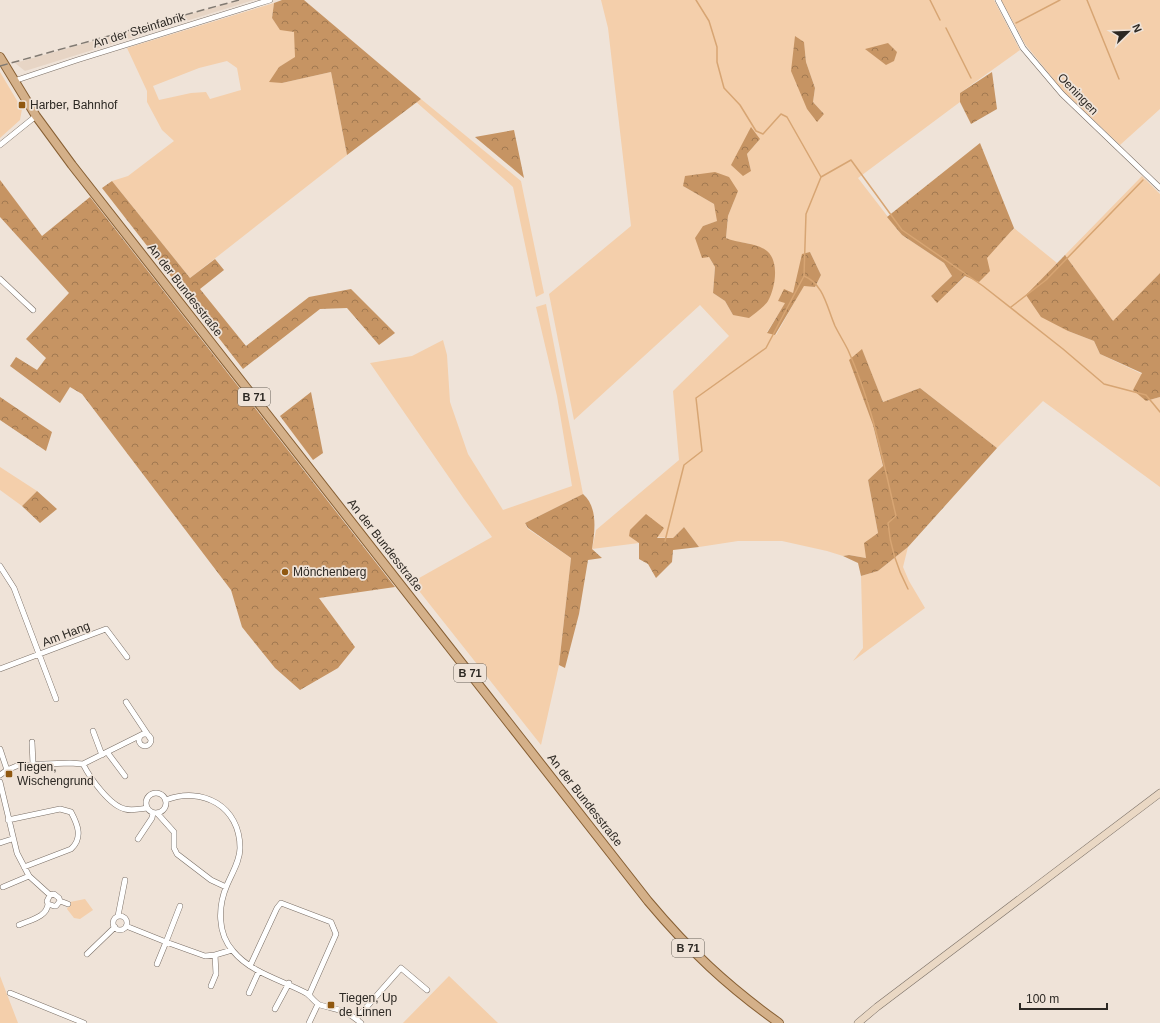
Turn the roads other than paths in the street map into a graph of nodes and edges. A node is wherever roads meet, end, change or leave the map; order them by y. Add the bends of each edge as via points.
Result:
1 (270, 0) edge
2 (998, 0) edge
3 (0, 57) edge
4 (14, 81) junction
5 (36, 116) junction
6 (0, 145) edge
7 (1160, 188) edge
8 (0, 279) edge
9 (33, 310) dead end
10 (0, 566) edge
11 (39, 654) junction
12 (127, 658) dead end
13 (0, 669) edge
14 (56, 699) dead end
15 (126, 702) dead end
16 (93, 731) dead end
17 (143, 734) junction
18 (150, 738) junction
19 (32, 742) dead end
20 (0, 749) edge
21 (105, 754) junction
22 (33, 764) junction
23 (84, 764) junction
24 (7, 770) junction
25 (0, 775) edge
26 (125, 776) dead end
27 (0, 782) edge
28 (1160, 793) edge
29 (166, 800) junction
30 (147, 808) junction
31 (155, 813) junction
32 (8, 820) junction
33 (12, 839) junction
34 (138, 839) dead end
35 (0, 843) edge
36 (24, 867) junction
37 (29, 876) junction
38 (125, 880) dead end
39 (3, 887) dead end
40 (226, 887) junction
41 (50, 895) junction
42 (60, 901) junction
43 (48, 904) junction
44 (68, 904) dead end
45 (180, 906) dead end
46 (118, 916) junction
47 (19, 925) dead end
48 (126, 926) junction
49 (114, 927) junction
50 (166, 942) junction
51 (232, 950) junction
52 (87, 954) dead end
53 (215, 955) junction
54 (157, 964) dead end
55 (250, 966) junction
56 (259, 971) junction
57 (289, 983) junction
58 (210, 986) dead end
59 (427, 990) dead end
60 (10, 992) dead end
61 (249, 993) dead end
62 (309, 995) junction
63 (318, 1004) junction
64 (275, 1009) dead end
65 (356, 1019) junction
66 (84, 1023) edge
67 (309, 1023) edge
68 (360, 1023) edge
69 (779, 1023) edge
70 (859, 1023) edge

1 - 4 street, An der Steinfabrik
2 - 7 street, Oeningen via 1023,48 1062,94
3 - 4 main road, An der Bundesstraße / B 71
4 - 5 main road, An der Bundesstraße / B 71
5 - 6 street
5 - 69 main road, An der Bundesstraße / B 71 via 648,901 687,947 707,966
8 - 9 street
10 - 11 street via 14,588
11 - 12 street, Am Hang via 106,629
11 - 13 street, Am Hang
11 - 14 street
15 - 18 street
16 - 21 street
17 - 18 street
17 - 18 street via 138,740 143,746 149,744
17 - 21 street
19 - 22 street
20 - 24 street
21 - 23 street
21 - 26 street
22 - 23 street
22 - 24 street via 19,765
23 - 30 street via 96,784 116,805 129,810
24 - 25 street
27 - 32 street
28 - 70 main road
29 - 30 street via 161,794 152,793 147,798
29 - 31 street via 164,810
29 - 40 street via 188,794 198,795 218,804 232,819 238,833 240,848 238,862
30 - 31 street
31 - 34 street
31 - 40 street via 174,832 174,848 177,854 211,880
32 - 33 street
32 - 36 street via 60,809 70,812 73,816 79,837 76,844 71,849
33 - 35 street
33 - 36 street
36 - 37 street
37 - 39 street
37 - 41 street
38 - 46 street
40 - 51 street via 220,911 222,928
41 - 42 street via 57,895
41 - 43 street
42 - 43 street via 56,906
42 - 44 street
43 - 47 street via 43,915
45 - 50 street
46 - 48 street via 126,918
46 - 49 street
48 - 49 street via 118,930
48 - 50 street
49 - 52 street
50 - 53 street via 206,956
50 - 54 street
51 - 53 street
51 - 55 street
53 - 58 street via 216,974
55 - 56 street
55 - 62 street via 281,903 331,922 336,934
56 - 57 street
56 - 61 street
57 - 62 street
57 - 64 street
59 - 65 street via 400,968
60 - 66 street
62 - 63 street
63 - 65 street via 341,1009
63 - 67 street
65 - 68 street

